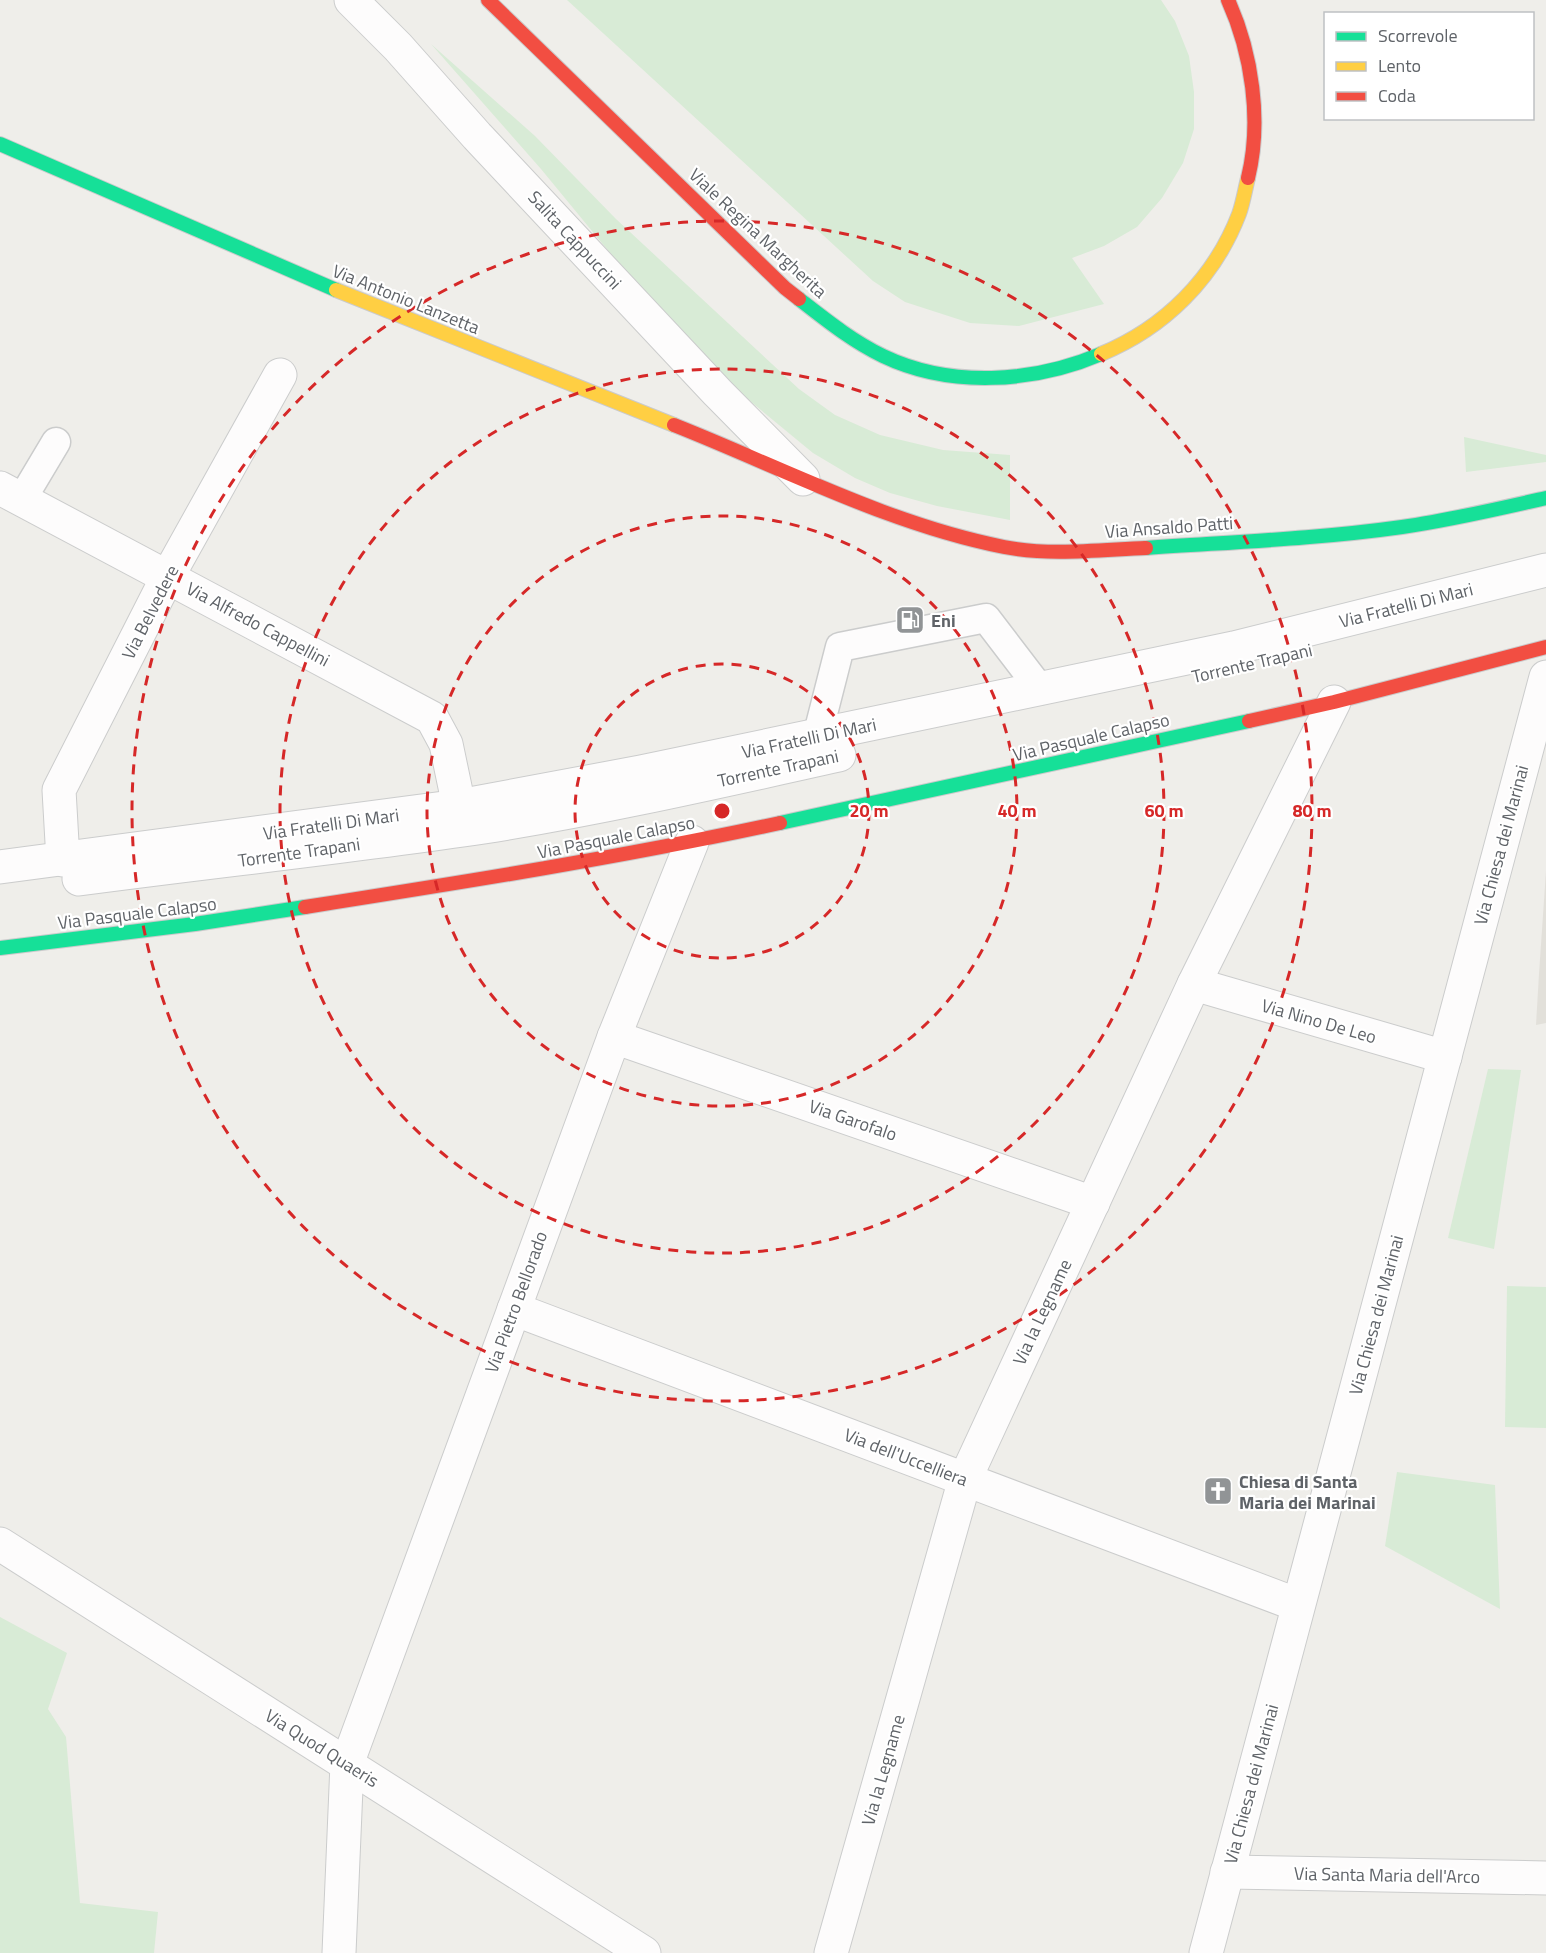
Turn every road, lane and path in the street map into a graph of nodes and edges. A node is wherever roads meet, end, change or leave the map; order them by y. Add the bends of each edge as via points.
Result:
1 (351, 0) edge
2 (488, 0) edge
3 (1228, 0) edge
4 (0, 144) edge
5 (280, 375) dead end
6 (56, 442) dead end
7 (802, 478) junction
8 (11, 493) edge
9 (1546, 498) edge
10 (1546, 570) edge
11 (168, 576) junction
12 (1546, 594) edge
13 (1546, 647) edge
14 (1546, 676) edge
15 (1041, 690) junction
16 (1334, 702) junction
17 (817, 737) junction
18 (459, 806) junction
19 (692, 842) junction
20 (0, 845) edge
21 (63, 860) junction
22 (0, 867) edge
23 (0, 889) edge
24 (0, 948) edge
25 (1194, 984) junction
26 (614, 1037) junction
27 (1445, 1057) junction
28 (1093, 1203) junction
29 (514, 1309) junction
30 (965, 1479) junction
31 (0, 1544) edge
32 (1298, 1605) junction
33 (347, 1764) junction
34 (1227, 1872) junction
35 (1546, 1878) edge
36 (339, 1953) edge
37 (644, 1953) edge
38 (831, 1953) edge
39 (1206, 1953) edge

1 - 7 street, Salita Cappuccini
2 - 3 street, Viale Regina Margherita via 785,288 877,354 921,370 967,378 1007,378 1054,370 1121,346 1163,321 1194,291 1219,256 1248,182 1254,140 1254,93 1246,49
4 - 7 street, Via Antonio Lanzetta via 326,286
5 - 11 street, Via Belvedere
6 - 8 lane
7 - 9 street, Via Ansaldo Patti via 915,524 1005,548 1059,552 1401,527
8 - 11 street, Via Alfredo Cappellini
10 - 15 street, Via Fratelli Di Mari via 1234,648
11 - 18 street, Via Alfredo Cappellini via 432,718 446,744
11 - 21 street, Via Belvedere via 59,790
12 - 23 street, Torrente Trapani via 1264,662 625,800 485,826
13 - 16 street, Via Pasquale Calapso
14 - 27 street, Via Chiesa dei Marinai
15 - 17 street, Via Fratelli Di Mari
15 - 17 lane via 986,618 840,647
16 - 19 street, Via Pasquale Calapso
16 - 25 street, Via la Legname
17 - 18 street, Via Fratelli Di Mari
18 - 21 street, Via Fratelli Di Mari
19 - 24 street, Via Pasquale Calapso via 206,923
19 - 26 street, Via Pietro Bellorado
20 - 21 street
21 - 22 street, Via Fratelli Di Mari
25 - 27 street, Via Nino De Leo
25 - 28 street, Via la Legname
26 - 28 street, Via Garofalo
26 - 29 street, Via Pietro Bellorado
27 - 32 street, Via Chiesa dei Marinai
28 - 30 street, Via la Legname
29 - 30 street, Via dell'Uccelliera
29 - 33 street, Via Pietro Bellorado
30 - 32 street, Via dell'Uccelliera
30 - 38 street, Via la Legname
31 - 33 street, Via Quod Quaeris
32 - 34 street, Via Chiesa dei Marinai
33 - 36 street, Via Pietro Bellorado
33 - 37 street, Via Quod Quaeris
34 - 35 street, Via Santa Maria dell'Arco
34 - 39 street, Via Chiesa dei Marinai

